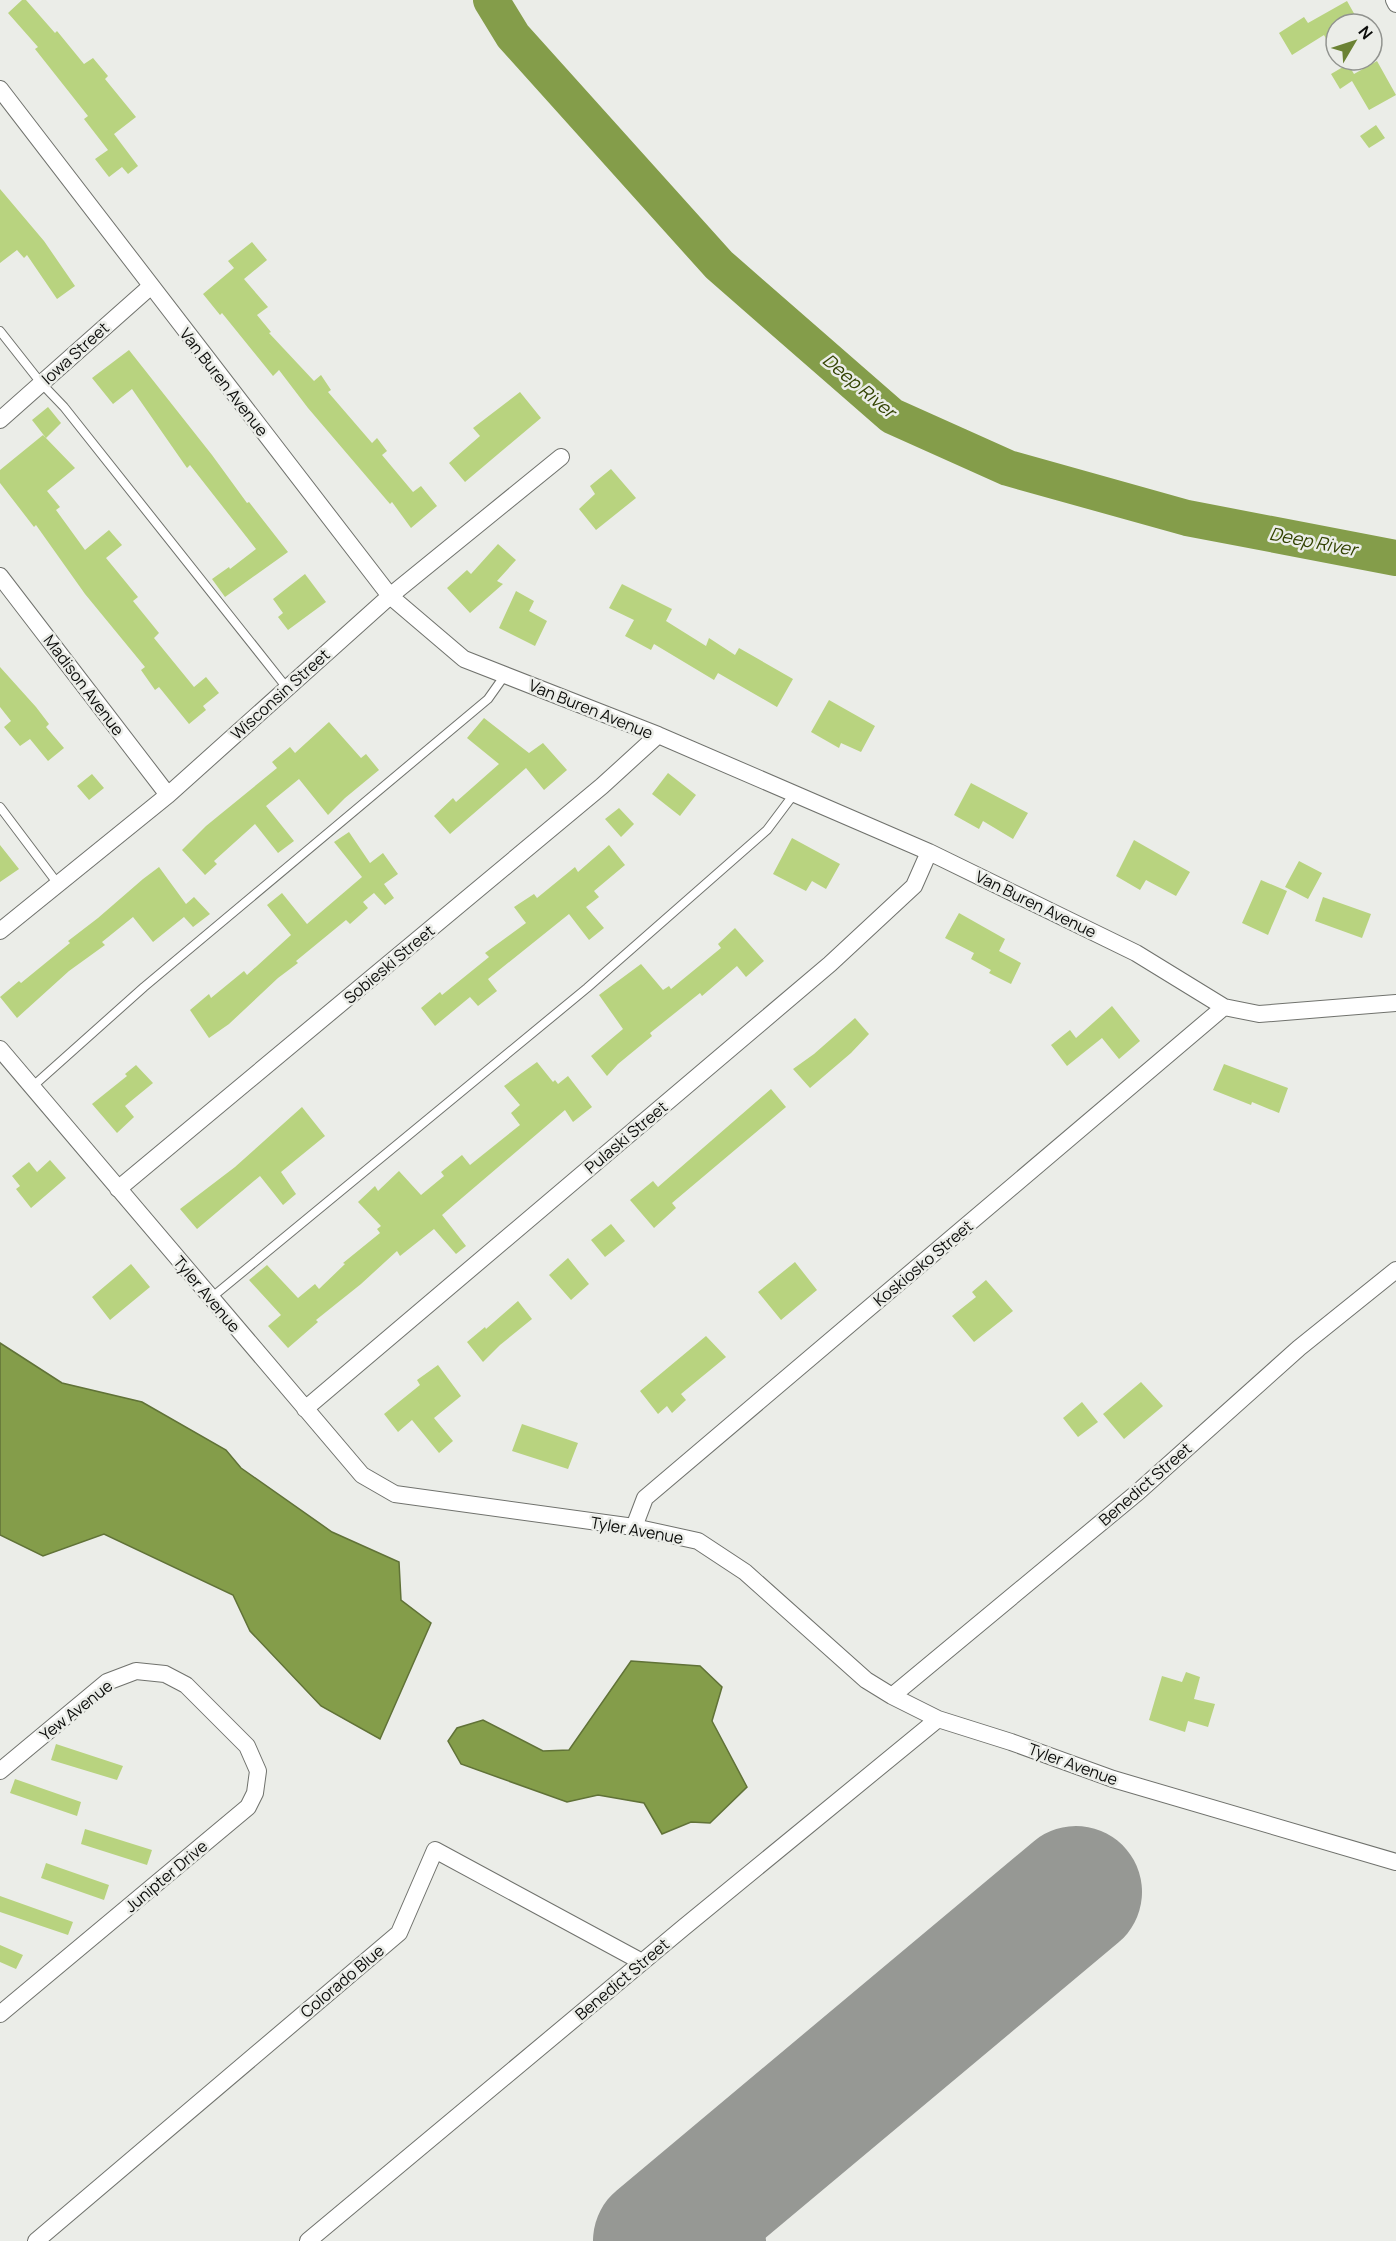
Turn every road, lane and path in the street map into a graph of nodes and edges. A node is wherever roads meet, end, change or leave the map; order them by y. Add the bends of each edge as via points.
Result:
1 (1394, 0) edge
2 (1396, 4) edge
3 (0, 89) edge
4 (150, 287) junction
5 (0, 331) edge
6 (41, 383) junction
7 (0, 420) edge
8 (561, 457) dead end
9 (0, 576) edge
10 (390, 596) junction
11 (505, 675) junction
12 (287, 688) junction
13 (658, 735) junction
14 (794, 794) junction
15 (168, 795) junction
16 (0, 807) edge
17 (930, 852) junction
18 (58, 884) junction
19 (0, 931) edge
20 (1396, 1003) edge
21 (1224, 1007) junction
22 (0, 1049) edge
23 (32, 1087) junction
24 (118, 1189) junction
25 (1396, 1270) edge
26 (211, 1298) junction
27 (305, 1409) junction
28 (634, 1527) junction
29 (892, 1696) junction
30 (217, 1716) joint
31 (939, 1719) junction
32 (0, 1771) edge
33 (1396, 1862) edge
34 (642, 1962) junction
35 (0, 2014) edge
36 (36, 2241) edge
37 (308, 2241) edge

1 - 2 street
3 - 4 street, Van Buren Avenue
4 - 6 street, Iowa Street
4 - 10 street, Van Buren Avenue
5 - 6 lane
6 - 7 street, Iowa Street
6 - 12 lane
8 - 10 street, Wisconsin Street
9 - 15 street, Madison Avenue
10 - 11 street, Van Buren Avenue via 464,659
10 - 12 street, Wisconsin Street
11 - 13 street, Van Buren Avenue
11 - 23 lane via 488,699 144,987
12 - 15 street, Wisconsin Street
13 - 14 street, Van Buren Avenue
13 - 24 street, Sobieski Street
14 - 17 street, Van Buren Avenue
14 - 26 lane via 767,830 587,988
15 - 18 street, Wisconsin Street
16 - 18 lane
17 - 21 street, Van Buren Avenue via 1136,953
17 - 27 street, Pulaski Street via 914,886 830,964
18 - 19 street, Wisconsin Street
20 - 21 street, Van Buren Avenue via 1259,1014
21 - 28 street, Koskiosko Street via 645,1498
22 - 23 street, Tyler Avenue
23 - 24 street, Tyler Avenue
24 - 26 street, Tyler Avenue
25 - 29 street, Benedict Street via 1299,1348 1138,1492
26 - 27 street, Tyler Avenue
27 - 28 street, Tyler Avenue via 362,1475 395,1494
28 - 29 street, Tyler Avenue via 698,1541 745,1572 866,1680
29 - 31 street, Tyler Avenue
30 - 32 street, Yew Avenue via 186,1685 165,1674 136,1671 107,1682
30 - 35 street, Junipter Drive via 247,1746 258,1772 248,1807
31 - 33 street, Tyler Avenue via 1113,1779
31 - 34 street, Benedict Street
34 - 36 street, Colorado Blue via 435,1850 399,1933
34 - 37 street, Benedict Street

